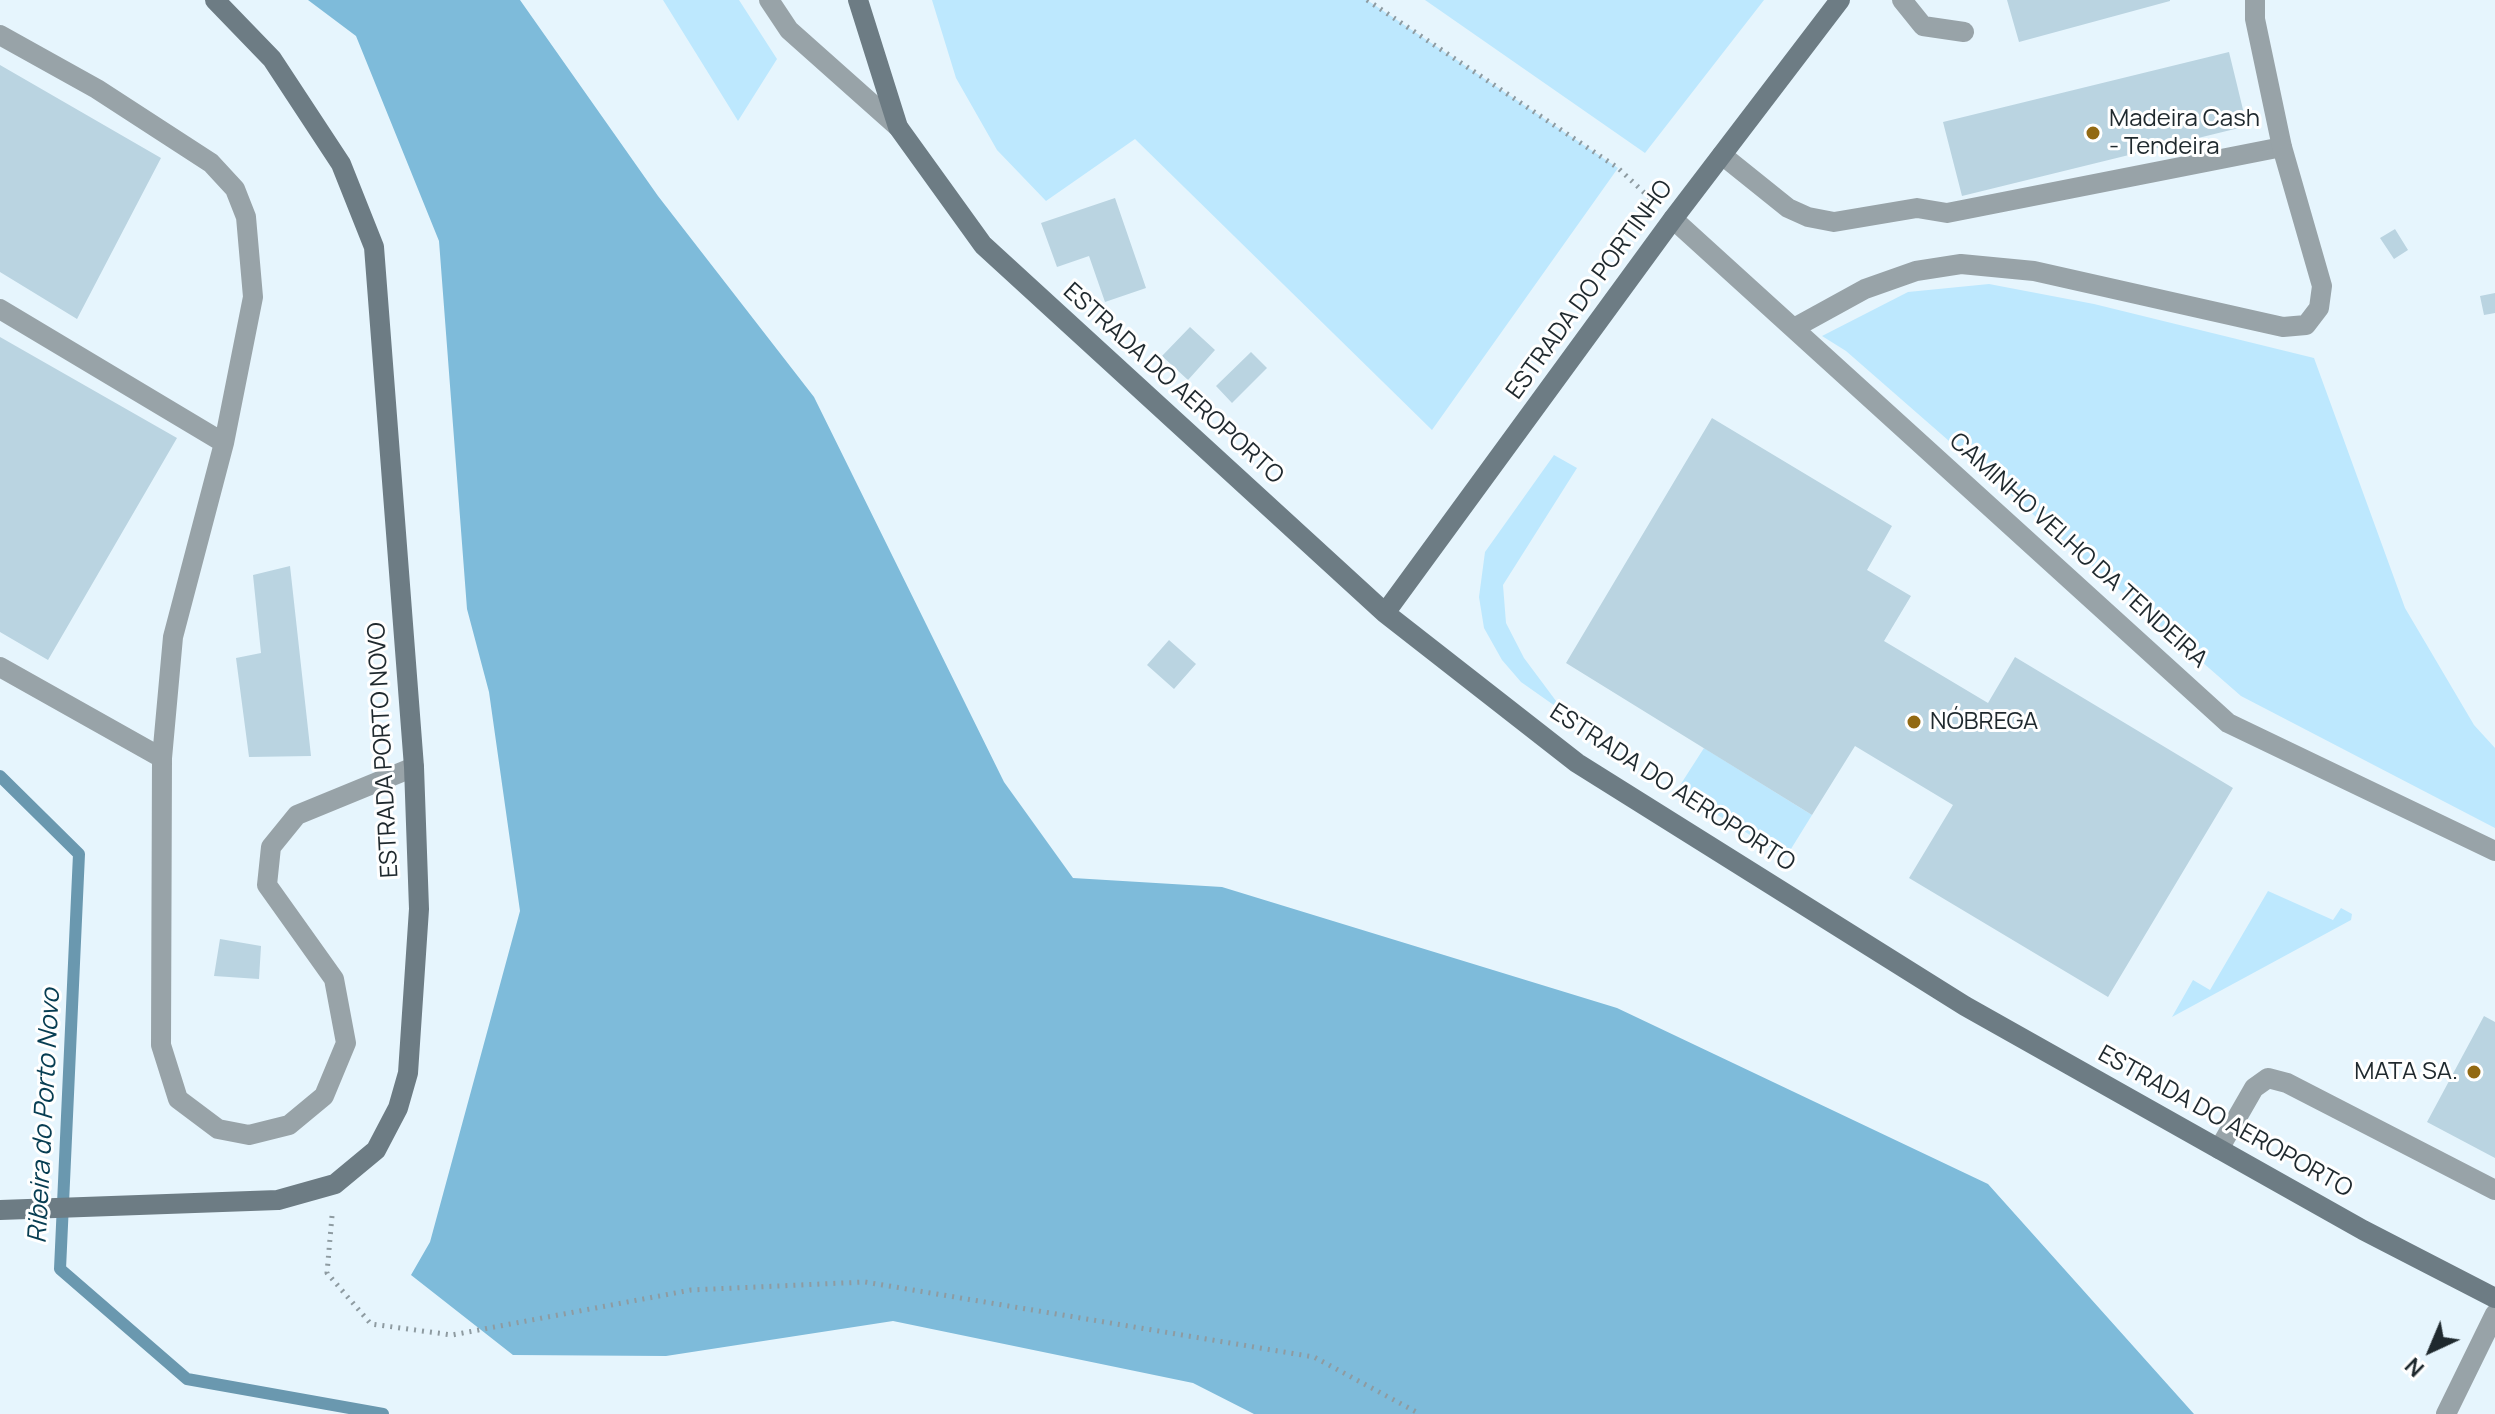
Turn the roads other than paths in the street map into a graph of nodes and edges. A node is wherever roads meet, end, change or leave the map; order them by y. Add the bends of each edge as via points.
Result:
1 (215, 0) edge
2 (769, 0) edge
3 (858, 0) edge
4 (1840, 0) edge
5 (1902, 0) edge
6 (2255, 0) edge
7 (1964, 32) dead end
8 (0, 35) edge
9 (898, 127) junction
10 (2282, 147) junction
11 (1722, 155) junction
12 (1673, 219) junction
13 (0, 309) edge
14 (1794, 328) junction
15 (224, 443) junction
16 (1385, 613) junction
17 (0, 667) edge
18 (162, 758) junction
19 (414, 767) junction
20 (2495, 851) edge
21 (2219, 1149) junction
22 (2495, 1190) edge
23 (0, 1210) edge
24 (2495, 1298) edge
25 (2495, 1314) edge
26 (2446, 1414) edge

1 - 19 main road, ESTRADA PORTO NOVO via 272,59 341,164 374,247
2 - 9 street via 789,30
3 - 9 main road, ESTRADA DO AEROPORTO
4 - 11 main road, ESTRADA DO PORTINHO
5 - 7 street via 1923,26
6 - 10 street
8 - 15 street via 164,131 211,163 235,189 246,217 253,297
9 - 16 main road, ESTRADA DO AEROPORTO via 983,245
10 - 11 street via 1947,213 1917,208 1834,222 1788,208
10 - 14 street via 2322,286 2319,308 2306,325 2283,327 2034,271 1961,264 1916,271 1865,289
11 - 12 main road, ESTRADA DO PORTINHO
12 - 14 street, CAMINHO VELHO DA TENDEIRA
12 - 16 main road, ESTRADA DO PORTINHO
13 - 15 street
14 - 20 street, CAMINHO VELHO DA TENDEIRA via 2228,723
15 - 18 street via 173,637
16 - 21 main road, ESTRADA DO AEROPORTO via 1577,763 1965,1006
17 - 18 street
18 - 19 street via 161,1045 178,1099 218,1129 249,1135 289,1125 324,1096 346,1043 334,979 267,885 271,847 297,815
19 - 23 main road, ESTRADA PORTO NOVO via 419,909 408,1073 398,1108 376,1150 335,1184 278,1200
21 - 22 street via 2254,1088 2268,1078
21 - 24 main road, ESTRADA DO AEROPORTO
25 - 26 street

